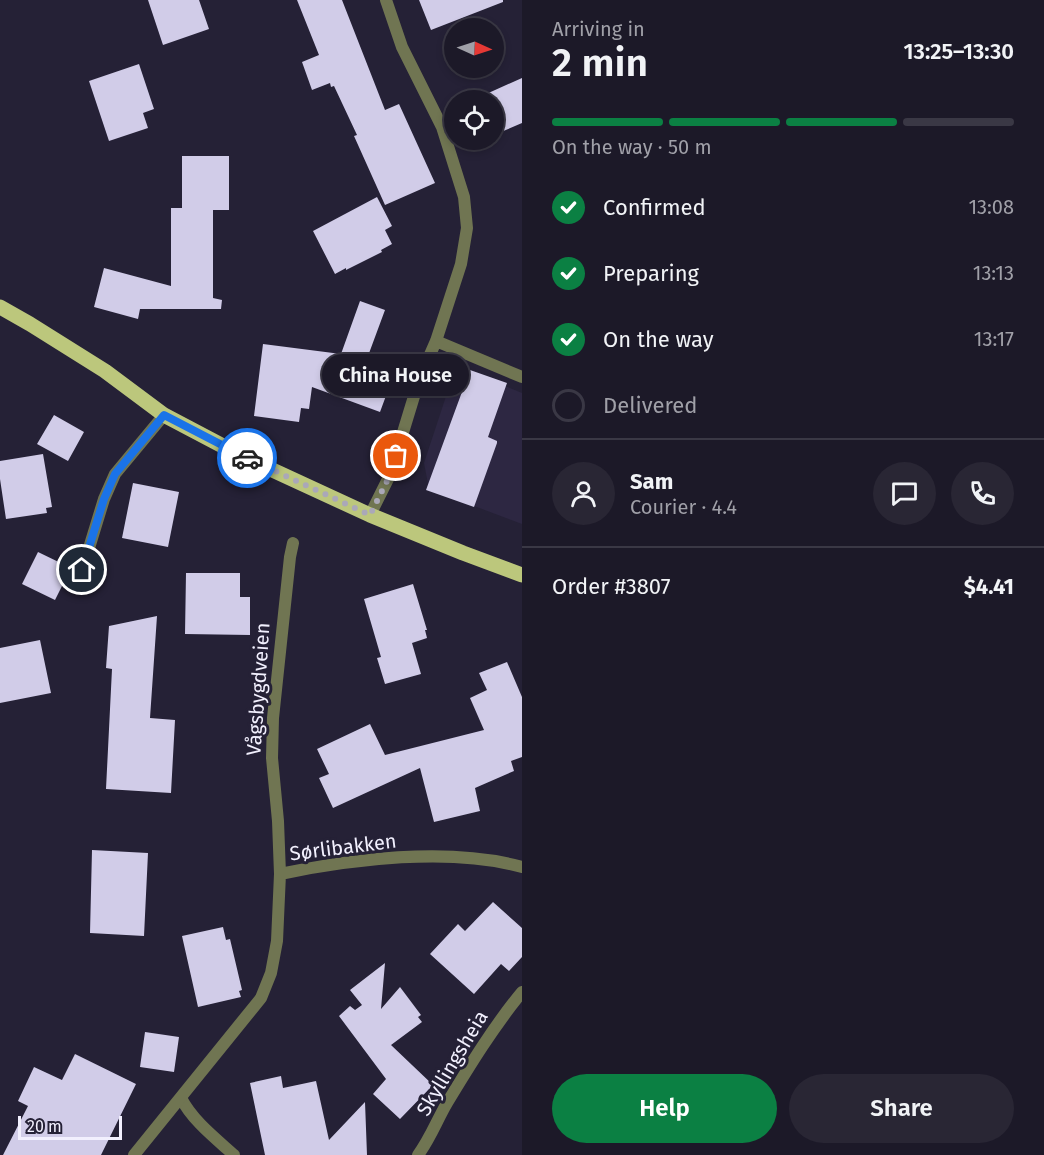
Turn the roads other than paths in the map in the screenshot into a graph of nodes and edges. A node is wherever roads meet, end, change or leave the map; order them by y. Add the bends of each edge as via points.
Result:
1 (386, 0) edge
2 (0, 307) edge
3 (436, 341) junction
4 (522, 377) edge
5 (164, 415) junction
6 (370, 515) junction
7 (293, 543) dead end
8 (82, 570) dead end
9 (522, 575) edge
10 (522, 867) edge
11 (279, 874) junction
12 (522, 992) edge
13 (181, 1098) junction
14 (134, 1155) edge
15 (234, 1155) edge
16 (418, 1155) edge

1 - 3 street via 402,47 442,127 464,197 467,228 461,264
2 - 5 main road via 105,371
3 - 4 street
3 - 6 street via 419,380 390,475
5 - 6 main road
5 - 8 street via 115,474
6 - 9 main road
7 - 11 street, Vågsbygdveien via 273,718
10 - 11 street, Sørlibakken via 496,860 447,856 354,861
11 - 13 street, Sørlibakken via 277,941 261,998
12 - 16 street, Skyllingsheia via 502,1017
13 - 14 street, Sørlibakken
13 - 15 street

